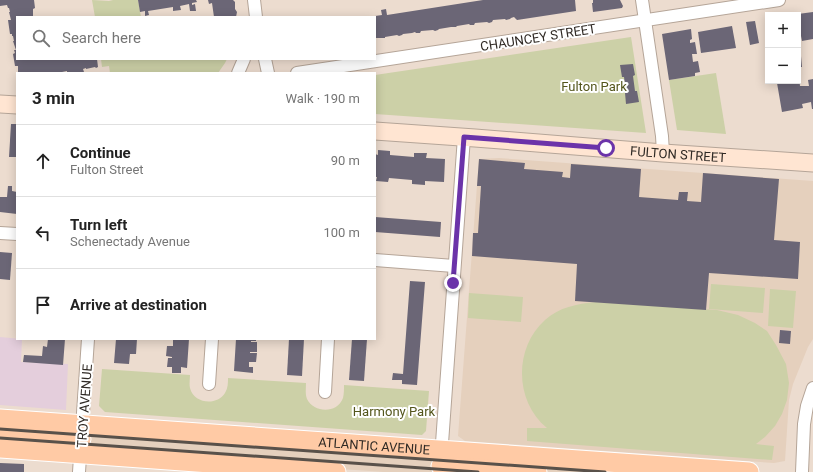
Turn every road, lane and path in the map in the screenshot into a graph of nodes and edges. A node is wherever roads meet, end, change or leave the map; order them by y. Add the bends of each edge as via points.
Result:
1 (642, 0) edge
2 (779, 0) edge
3 (645, 20) junction
4 (244, 60) edge
5 (265, 60) edge
6 (238, 72) edge
7 (268, 72) edge
8 (304, 72) edge
9 (0, 104) edge
10 (16, 105) edge
11 (376, 131) edge
12 (464, 137) junction
13 (663, 153) junction
14 (813, 163) edge
15 (0, 233) edge
16 (16, 234) edge
17 (376, 260) edge
18 (454, 266) junction
19 (88, 340) edge
20 (212, 340) edge
21 (328, 340) edge
22 (209, 384) dead end
23 (813, 388) edge
24 (325, 392) dead end
25 (0, 419) edge
26 (53, 422) junction
27 (4, 438) edge
28 (81, 439) junction
29 (441, 462) edge
30 (702, 471) edge
31 (79, 472) edge
32 (336, 472) edge
33 (535, 472) edge
34 (748, 472) edge
35 (802, 472) edge

1 - 3 street
2 - 3 street, CHAUNCEY STREET
3 - 8 street, CHAUNCEY STREET
3 - 13 street
4 - 6 street
5 - 7 street
9 - 10 main road
11 - 12 main road, FULTON STREET
12 - 13 main road, FULTON STREET
12 - 18 street
13 - 14 main road, FULTON STREET
15 - 16 street
17 - 18 street
18 - 29 street
19 - 28 street, TROY AVENUE
20 - 22 street
21 - 24 street
23 - 35 street via 804,424
25 - 26 main road, ATLANTIC AVENUE
26 - 27 main road
26 - 28 main road, ATLANTIC AVENUE
27 - 28 main road
28 - 29 main road, ATLANTIC AVENUE
28 - 31 street, TROY AVENUE
28 - 32 main road, ATLANTIC AVENUE
29 - 30 main road, ATLANTIC AVENUE
29 - 33 main road
30 - 34 main road, ATLANTIC AVENUE

